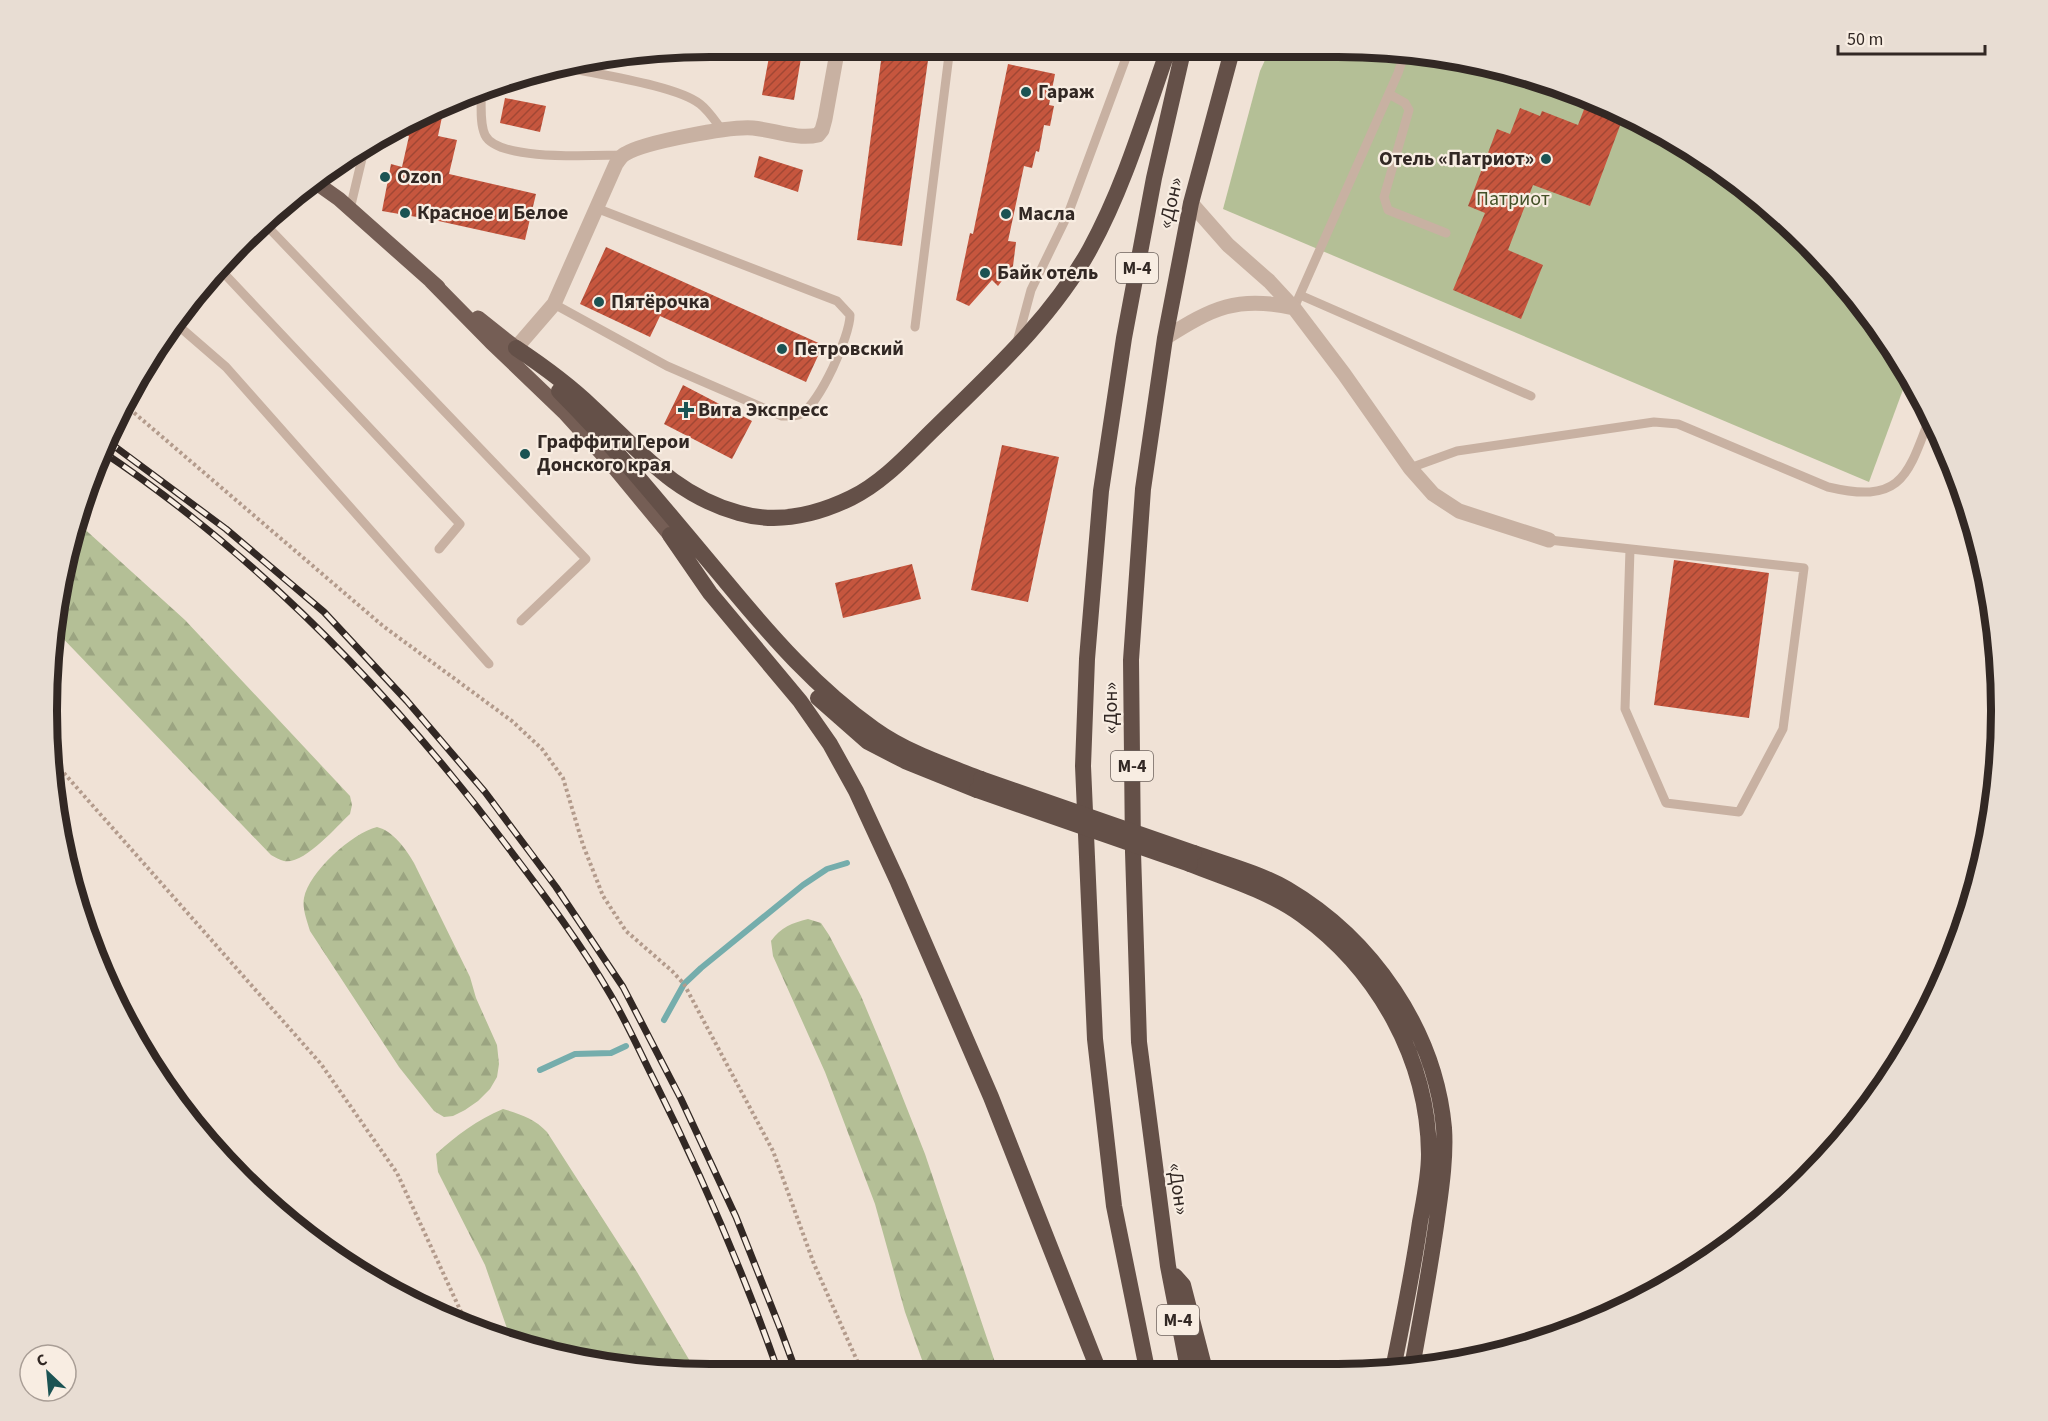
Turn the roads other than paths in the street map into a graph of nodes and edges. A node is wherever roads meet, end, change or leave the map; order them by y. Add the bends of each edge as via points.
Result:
1 (836, 57) edge
2 (949, 57) edge
3 (1125, 57) edge
4 (1165, 57) edge
5 (1182, 57) edge
6 (1230, 57) edge
7 (1402, 61) edge
8 (581, 70) edge
9 (1389, 94) junction
10 (482, 99) edge
11 (722, 130) junction
12 (623, 154) junction
13 (362, 158) edge
14 (321, 186) edge
15 (1191, 203) junction
16 (596, 208) junction
17 (350, 209) junction
18 (269, 229) edge
19 (1446, 233) dead end
20 (225, 274) edge
21 (1297, 301) junction
22 (554, 304) junction
23 (915, 327) dead end
24 (181, 328) edge
25 (1165, 338) junction
26 (1016, 347) junction
27 (511, 353) junction
28 (1531, 396) dead end
29 (1926, 427) edge
30 (1410, 468) junction
31 (670, 535) junction
32 (1550, 540) joint
33 (439, 549) dead end
34 (1630, 549) junction
35 (521, 621) dead end
36 (489, 664) dead end
37 (979, 785) junction
38 (1192, 859) junction
39 (1168, 1266) junction
40 (1413, 1359) edge
41 (1394, 1361) edge
42 (1096, 1364) edge
43 (1146, 1364) edge
44 (1186, 1364) edge
45 (1203, 1364) edge

1 - 11 street via 825,119 818,135 752,128
2 - 23 lane
3 - 26 lane via 1068,214 1031,290
4 - 26 highway via 1128,169 1090,249 1060,297
5 - 43 highway, «Дон» / М-4 via 1128,315 1101,491 1087,659 1084,754 1095,1039 1114,1206
6 - 15 highway, «Дон» / М-4
7 - 9 lane
8 - 11 lane via 688,97 700,104
9 - 19 lane via 1410,110 1383,197 1388,210
9 - 21 lane
10 - 12 lane via 485,137 495,144 544,156
11 - 12 street
12 - 16 street
13 - 17 lane
14 - 17 main road
15 - 21 street via 1228,245
15 - 25 highway, «Дон» / М-4
16 - 22 street
16 - 22 lane via 837,301 850,315 841,351 809,405 801,413 782,416 667,366
17 - 27 main road
18 - 35 lane via 586,559
20 - 33 lane via 460,524
21 - 25 street via 1237,304 1202,317
21 - 28 lane
21 - 30 street
22 - 27 street
24 - 36 lane via 226,367
25 - 39 highway, «Дон» / М-4 via 1143,489 1131,660 1139,1042
26 - 27 highway via 900,462 868,488 807,514 765,518 741,514 687,492 554,374
27 - 31 main road
27 - 37 highway via 605,440 765,628 821,687 875,730
29 - 30 lane via 1913,462 1902,476 1890,488 1871,493 1828,487 1702,432 1662,423 1457,451
30 - 32 street via 1434,494 1459,511
31 - 37 highway via 813,694 868,742 905,761
31 - 42 highway via 710,593 800,701 856,791 991,1097
32 - 34 lane
34 - 34 lane via 1804,568 1783,729 1739,812 1666,803 1624,709
37 - 38 highway, bridge
38 - 40 highway via 1285,888 1334,922 1361,948 1393,990 1421,1042 1436,1083 1444,1129 1437,1221
38 - 41 highway via 1301,914 1327,936 1366,975 1388,1008 1408,1050 1421,1089 1429,1155
39 - 44 highway, «Дон» / М-4
39 - 45 highway via 1183,1285

